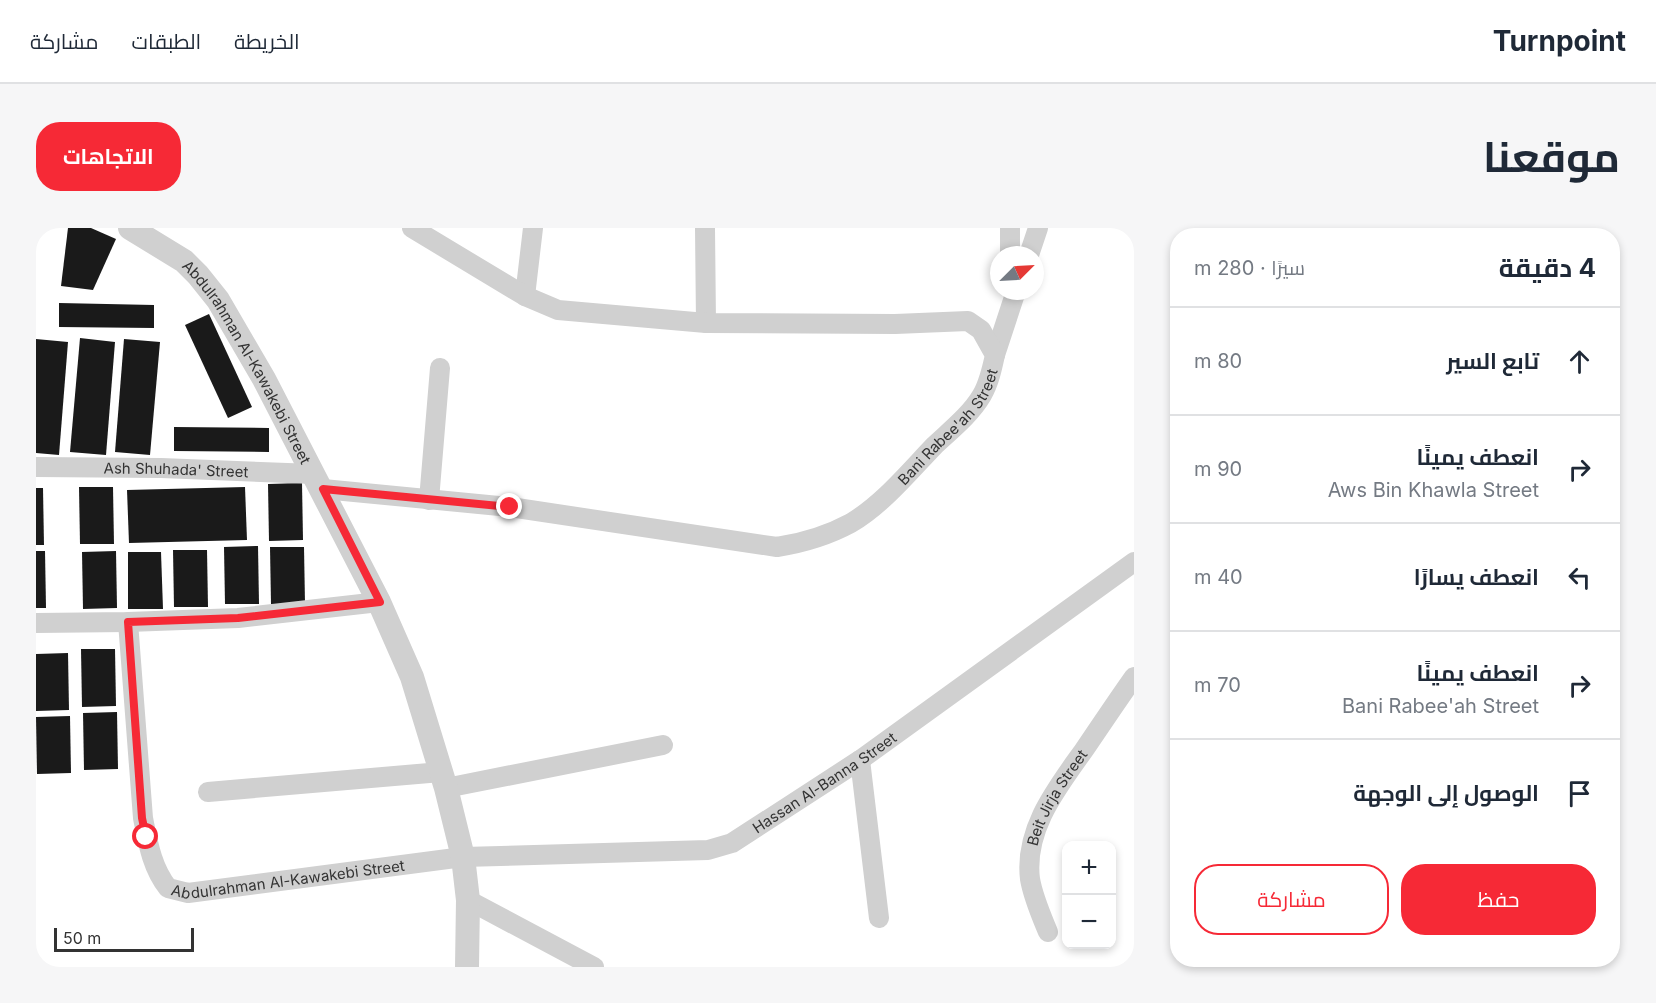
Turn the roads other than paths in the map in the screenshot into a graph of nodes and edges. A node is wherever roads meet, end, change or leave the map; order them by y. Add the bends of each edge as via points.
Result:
1 (130, 228) edge
2 (412, 228) edge
3 (533, 228) edge
4 (705, 228) edge
5 (1010, 228) edge
6 (1038, 228) edge
7 (1010, 246) edge
8 (1032, 246) edge
9 (525, 296) junction
10 (1013, 300) edge
11 (706, 323) junction
12 (995, 355) junction
13 (440, 368) dead end
14 (36, 467) edge
15 (318, 482) junction
16 (429, 500) junction
17 (1134, 562) edge
18 (380, 602) junction
19 (128, 622) junction
20 (36, 623) edge
21 (1134, 677) edge
22 (663, 745) dead end
23 (860, 760) junction
24 (443, 780) junction
25 (208, 792) dead end
26 (463, 857) junction
27 (468, 900) junction
28 (879, 918) dead end
29 (1048, 932) dead end
30 (467, 967) edge
31 (594, 967) edge

1 - 15 street, Abdulrahman Al-Kawakebi Street via 184,261 218,300
2 - 9 street, Bani Rabee'ah Street
3 - 9 street
4 - 11 street
5 - 7 street
6 - 8 street
9 - 11 street, Bani Rabee'ah Street via 558,310
10 - 12 street
11 - 12 street, Bani Rabee'ah Street via 968,321 981,330
12 - 16 street, Bani Rabee'ah Street via 982,395 878,503 852,522 799,544 777,547 510,507
13 - 16 street
14 - 15 street, Ash Shuhada' Street via 161,468
15 - 16 street, Bani Rabee'ah Street
15 - 18 street, Abdulrahman Al-Kawakebi Street
17 - 23 street, Hassan Al-Banna Street
18 - 19 street via 238,618
18 - 24 street, Abdulrahman Al-Kawakebi Street via 412,677
19 - 20 street
19 - 26 street, Abdulrahman Al-Kawakebi Street via 142,818 154,865 168,888 188,893
21 - 29 street, Beit Jirja Street via 1055,792 1033,838 1030,880
22 - 24 street
23 - 26 street, Hassan Al-Banna Street via 732,843 708,850
23 - 28 street
24 - 25 street
24 - 26 street, Abdulrahman Al-Kawakebi Street
26 - 27 street, Abdulrahman Al-Kawakebi Street
27 - 30 street, Abdulrahman Al-Kawakebi Street
27 - 31 street

